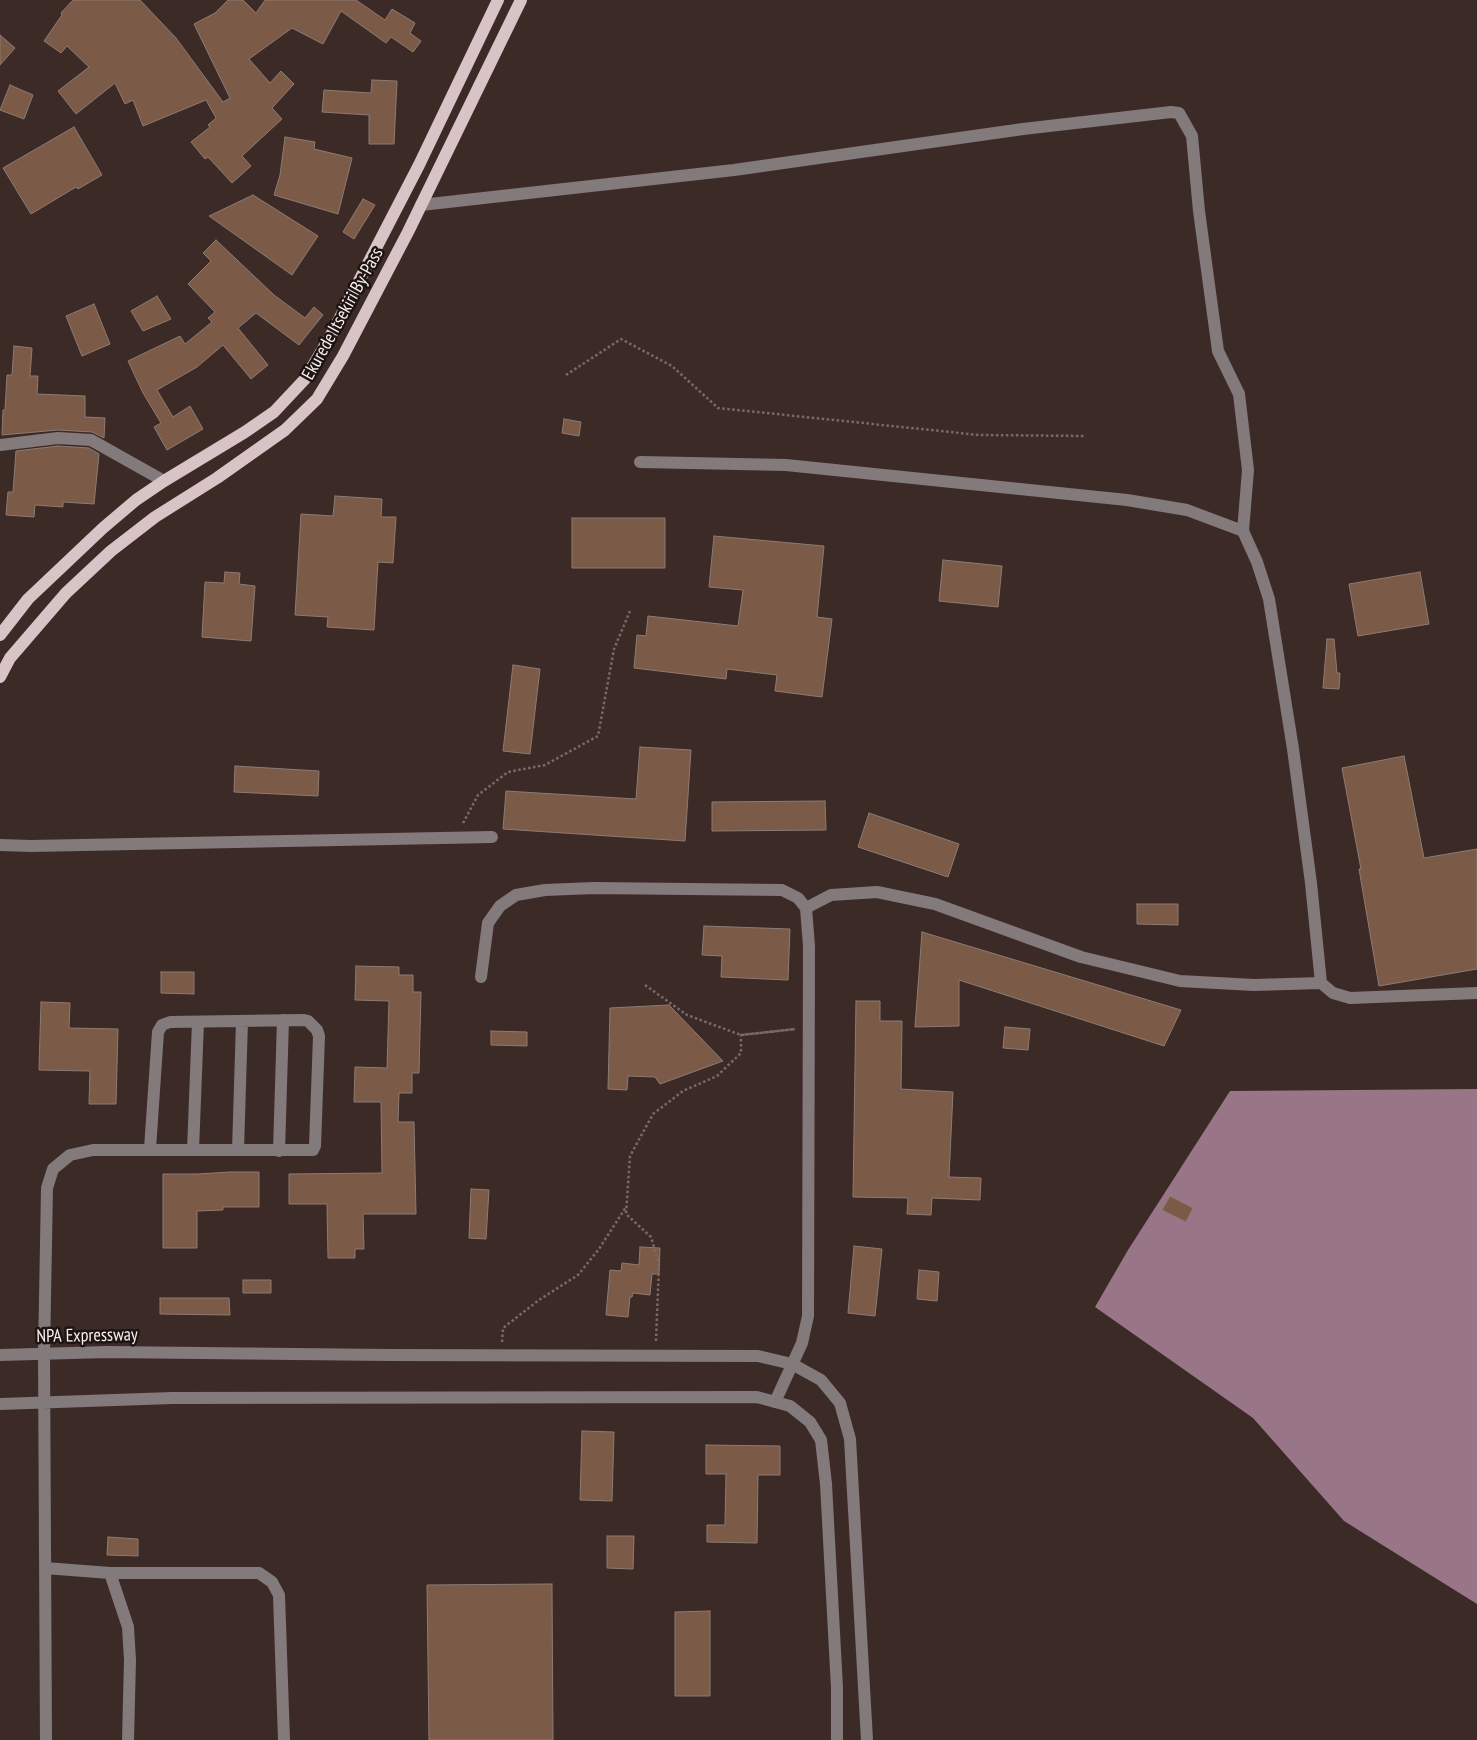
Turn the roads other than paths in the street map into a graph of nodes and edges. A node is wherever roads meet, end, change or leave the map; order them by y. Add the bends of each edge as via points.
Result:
1 (498, 0) edge
2 (521, 0) edge
3 (421, 205) junction
4 (0, 445) edge
5 (640, 462) dead end
6 (164, 481) junction
7 (1243, 531) junction
8 (0, 635) edge
9 (0, 677) edge
10 (492, 837) dead end
11 (0, 845) edge
12 (806, 908) junction
13 (481, 978) dead end
14 (1321, 983) junction
15 (1477, 994) edge
16 (283, 1020) junction
17 (242, 1021) junction
18 (198, 1022) junction
19 (150, 1149) junction
20 (193, 1150) junction
21 (238, 1150) junction
22 (280, 1151) junction
23 (44, 1354) junction
24 (0, 1355) edge
25 (792, 1364) junction
26 (44, 1402) junction
27 (775, 1402) junction
28 (0, 1404) edge
29 (45, 1568) junction
30 (110, 1573) junction
31 (46, 1740) edge
32 (128, 1740) edge
33 (284, 1740) edge
34 (838, 1740) edge
35 (867, 1740) edge

1 - 6 main road, Ekurede Itsekiri By-Pass via 414,173 330,338 305,380 274,412
2 - 3 main road, Ekurede Itsekiri By-Pass
3 - 7 street via 734,170 1033,128 1180,113 1192,136 1218,352 1239,394 1248,470
3 - 9 main road, Ekurede Itsekiri By-Pass via 343,356 317,399 286,430 155,517 111,551 66,593 10,658
4 - 6 street via 58,438 92,440
5 - 7 street via 786,465 1127,500 1187,510
6 - 8 main road, Ekurede Itsekiri By-Pass via 103,528 28,599
7 - 14 street via 1269,600 1293,749
10 - 11 street
12 - 13 street via 798,898 782,890 594,888 516,894 500,906 488,923
12 - 14 street via 831,895 877,892 936,904 1081,956 1180,981 1254,985
12 - 25 street via 809,946 808,1316 802,1343
14 - 15 street via 1332,993 1350,998
16 - 17 street
16 - 22 street
16 - 22 street via 308,1021 319,1036 315,1146 310,1152
17 - 18 street
17 - 21 street
18 - 19 street via 170,1022 158,1032
18 - 20 street
19 - 20 street
19 - 23 street via 93,1150 70,1155 53,1169 47,1188
20 - 21 street
21 - 22 street
23 - 24 street, NPA Expressway
23 - 25 street, NPA Expressway via 758,1356
23 - 26 street
25 - 27 street
25 - 35 street, NPA Expressway via 821,1380 840,1403 850,1439
26 - 27 street via 172,1398 757,1398
26 - 28 street
26 - 29 street
27 - 34 street via 790,1406 810,1422 821,1440 826,1484
29 - 30 street
29 - 31 street
30 - 32 street via 128,1627
30 - 33 street via 259,1574 272,1582 279,1594

